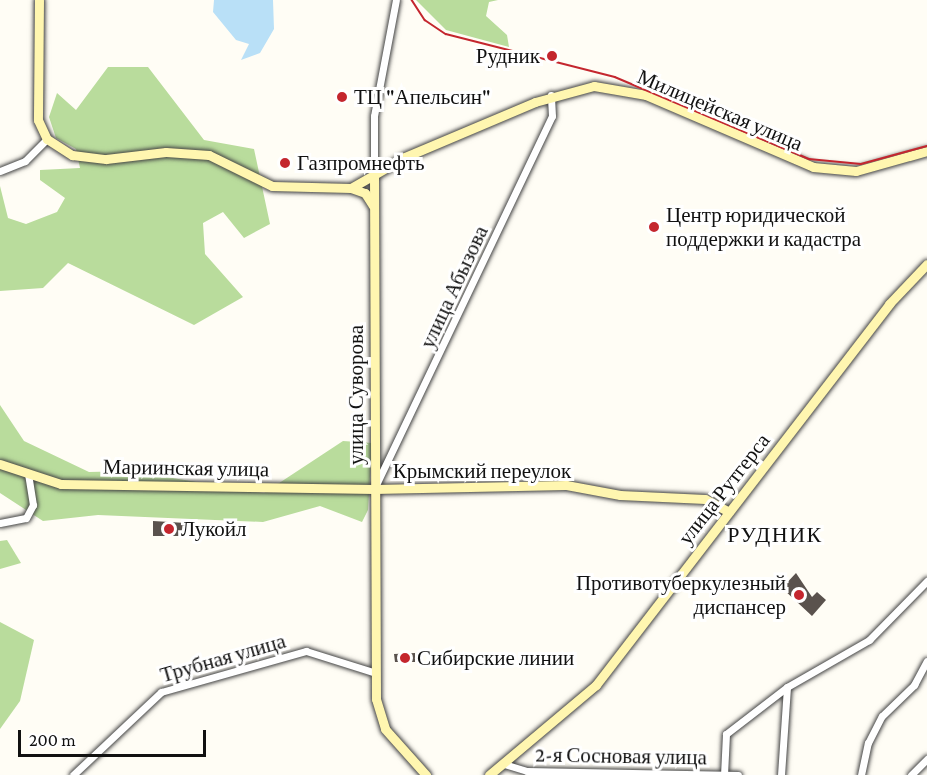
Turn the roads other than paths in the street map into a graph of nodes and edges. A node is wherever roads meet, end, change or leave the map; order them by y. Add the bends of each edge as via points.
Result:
1 (39, 0) edge
2 (396, 0) edge
3 (551, 95) junction
4 (47, 139) junction
5 (927, 151) edge
6 (0, 171) edge
7 (374, 177) junction
8 (351, 188) junction
9 (374, 207) junction
10 (927, 264) edge
11 (0, 464) edge
12 (28, 475) junction
13 (374, 489) junction
14 (729, 512) junction
15 (0, 523) edge
16 (927, 581) edge
17 (927, 661) edge
18 (376, 672) junction
19 (788, 687) junction
20 (927, 759) edge
21 (504, 764) junction
22 (73, 775) edge
23 (426, 775) edge
24 (489, 775) edge
25 (724, 775) edge
26 (738, 775) edge
27 (781, 775) edge
28 (861, 775) edge
29 (911, 775) edge

1 - 4 main road via 38,120
2 - 7 street, улица Суворова via 374,116
3 - 5 main road, Милицейская улица via 578,87 626,89 796,163 856,171
3 - 7 main road, Милицейская улица via 405,157
3 - 13 street, улица Абызова via 552,116
4 - 6 street via 25,161
4 - 8 main road via 72,155 106,159 166,152 209,156 272,186
7 - 8 main road, Милицейская улица
7 - 9 main road, улица Суворова
8 - 9 main road via 365,193
9 - 13 main road, улица Суворова
10 - 14 main road, улица Рутгерса via 890,304
11 - 12 main road, Мариинская улица
12 - 13 main road, Мариинская улица via 61,484
12 - 15 street via 33,506 26,518
13 - 14 main road, Крымский переулок via 566,485 620,495 705,499
13 - 18 main road, улица Суворова
14 - 21 main road, улица Рутгерса via 596,685
16 - 19 street via 869,640
17 - 28 street via 914,686 882,716 868,742
18 - 22 street, Трубная улица via 306,651 161,692
18 - 23 main road, улица Суворова via 381,722
19 - 25 street via 726,734
19 - 27 street
20 - 29 street
21 - 24 main road, улица Рутгерса
21 - 25 street, 2-я Сосновая улица via 526,771
25 - 26 street, 2-я Сосновая улица

